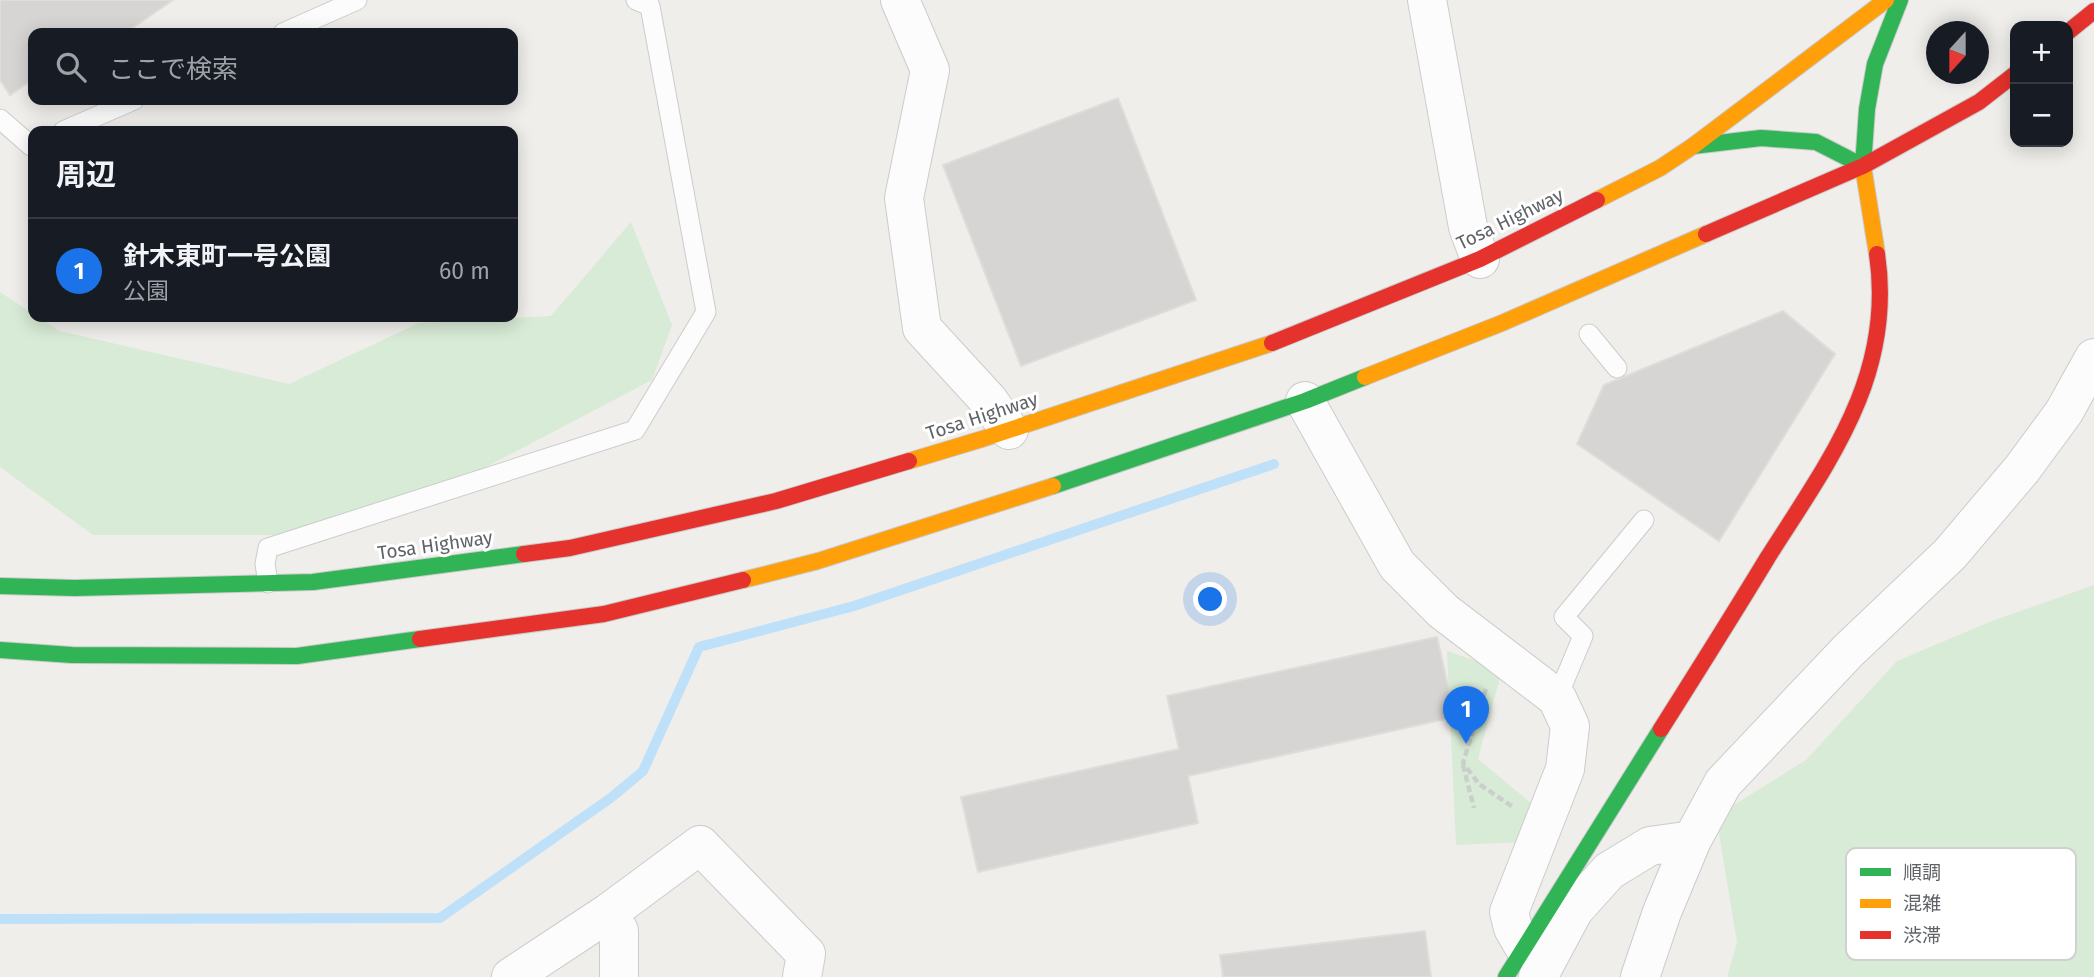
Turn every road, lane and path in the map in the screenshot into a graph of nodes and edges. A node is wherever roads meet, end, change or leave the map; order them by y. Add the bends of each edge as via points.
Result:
1 (358, 0) edge
2 (636, 0) edge
3 (900, 0) edge
4 (1427, 0) edge
5 (1886, 0) edge
6 (1900, 0) edge
7 (2094, 11) edge
8 (294, 28) edge
9 (2073, 28) edge
10 (2010, 78) edge
11 (123, 105) edge
12 (0, 119) edge
13 (74, 126) edge
14 (28, 143) edge
15 (1693, 146) junction
16 (1863, 166) junction
17 (1480, 259) junction
18 (1589, 334) dead end
19 (2094, 358) edge
20 (1617, 368) dead end
21 (1305, 401) junction
22 (1009, 430) junction
23 (1644, 520) dead end
24 (268, 583) junction
25 (0, 586) edge
26 (0, 650) edge
27 (1497, 653) junction
28 (1557, 698) junction
29 (1463, 763) junction
30 (1474, 808) dead end
31 (1543, 827) junction
32 (1692, 840) junction
33 (608, 913) junction
34 (1523, 967) edge
35 (511, 977) edge
36 (619, 977) edge
37 (802, 977) edge
38 (1640, 977) edge

1 - 8 lane
2 - 24 lane via 650,6 706,312 635,430 268,548
3 - 22 street via 930,69 904,198 922,328 989,401
4 - 17 street via 1468,227
5 - 15 main road, Tosa Highway
6 - 16 main road via 1875,64
7 - 9 main road
10 - 16 main road via 1979,102
11 - 13 lane
12 - 14 lane
15 - 16 main road via 1761,138 1816,142
15 - 17 main road, Tosa Highway via 1660,168
16 - 21 main road via 1502,323
16 - 34 main road via 1880,307 1874,356 1853,415
17 - 22 main road, Tosa Highway via 1272,343
18 - 20 lane
19 - 32 street via 2064,412 2022,469 1950,554 1848,651 1723,783
21 - 26 main road via 818,561 604,614 297,656 72,655
21 - 27 street via 1397,565 1443,611
22 - 24 main road, Tosa Highway via 776,501 570,548 313,582
23 - 28 lane via 1564,617 1583,636
24 - 25 main road, Tosa Highway
27 - 28 street
27 - 29 path
28 - 31 street via 1570,726 1569,737 1565,769
29 - 30 path
29 - 31 path via 1479,784
31 - 34 street via 1509,912
32 - 34 street via 1650,846 1609,872
32 - 38 street
33 - 35 street
33 - 36 street via 619,931
33 - 37 street via 700,845 806,954

